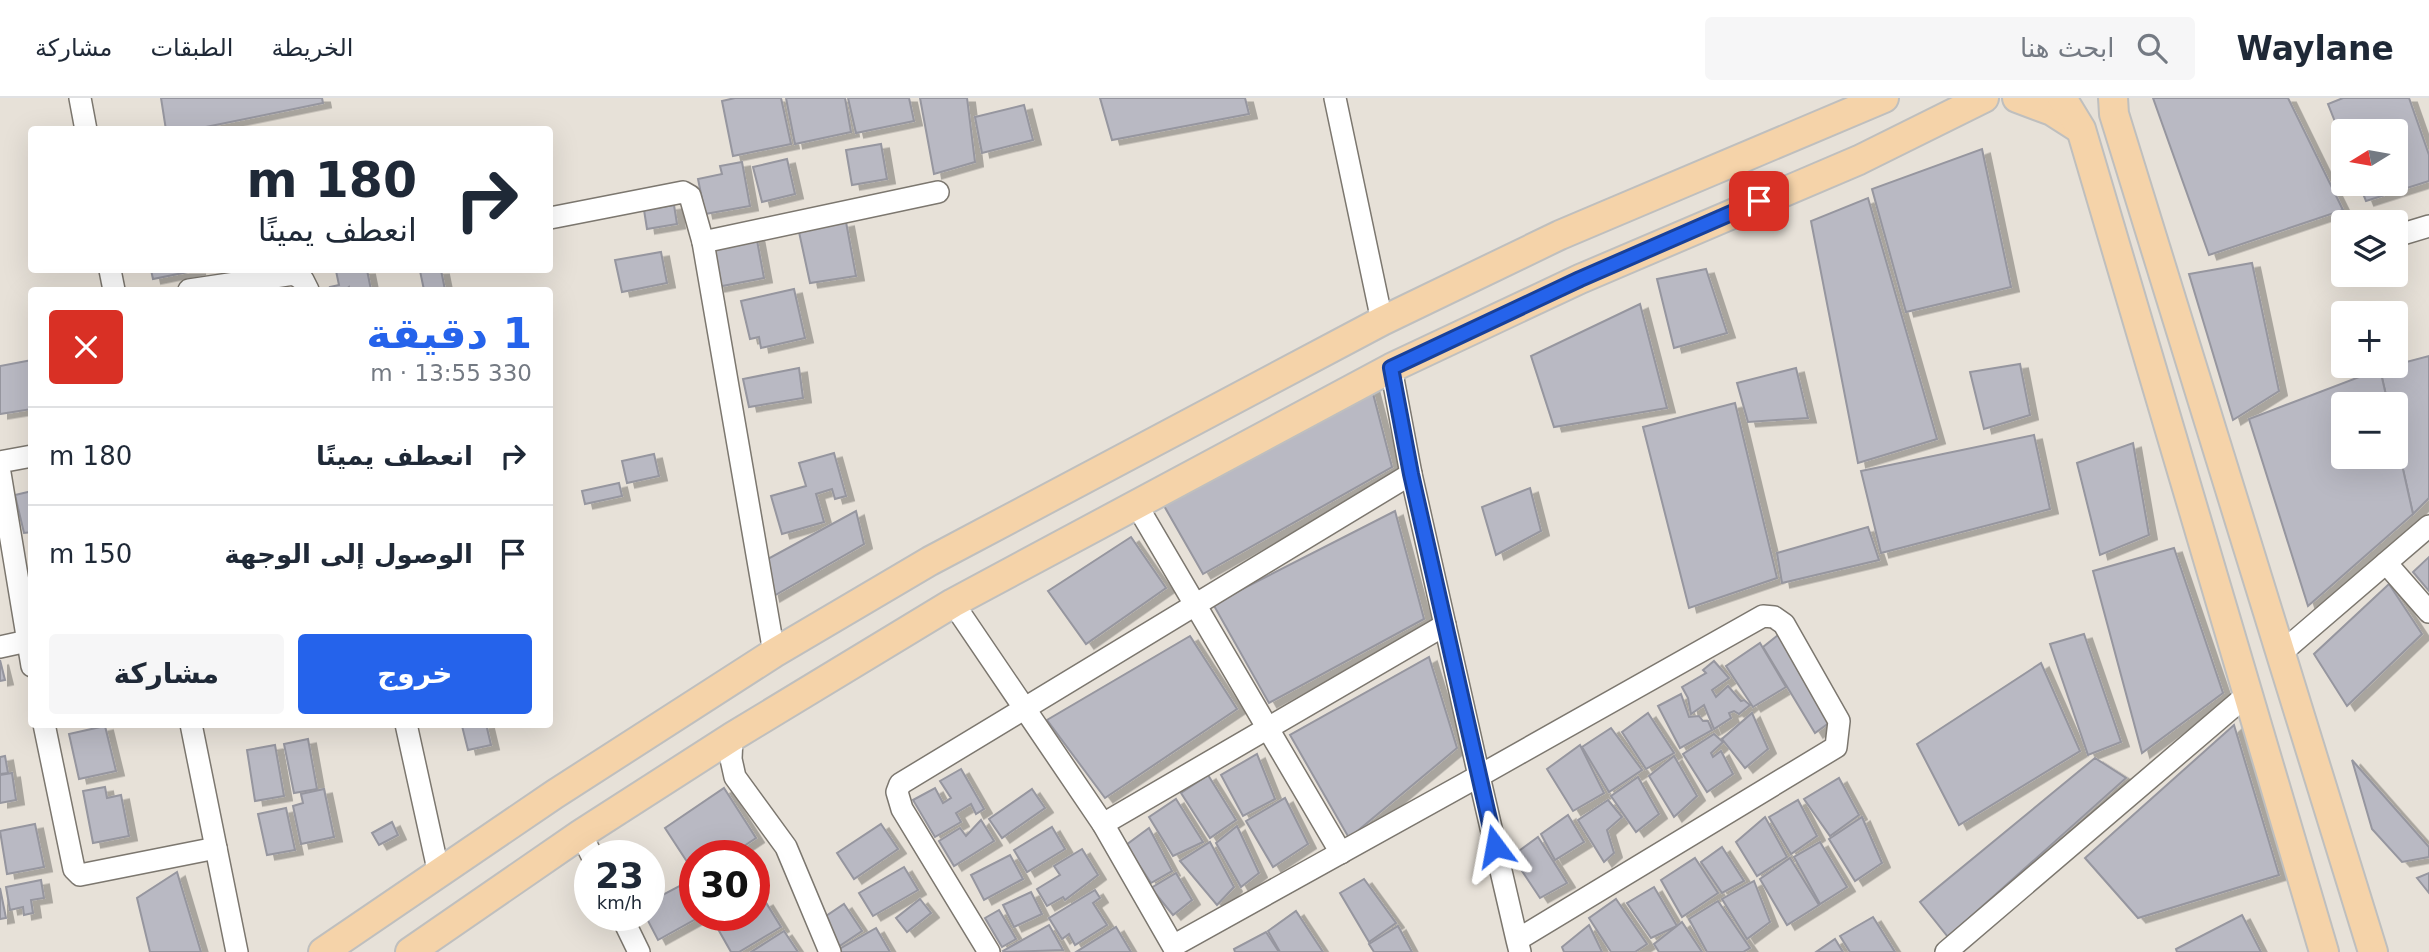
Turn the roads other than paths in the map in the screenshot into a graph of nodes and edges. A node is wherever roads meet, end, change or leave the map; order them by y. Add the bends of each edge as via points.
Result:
1 (80, 98) edge
2 (1335, 98) edge
3 (1884, 98) edge
4 (1983, 98) edge
5 (2017, 98) edge
6 (2062, 98) edge
7 (2116, 103) edge
8 (85, 126) edge
9 (2081, 129) junction
10 (938, 192) dead end
11 (553, 217) edge
12 (2429, 226) edge
13 (2408, 232) edge
14 (703, 242) junction
15 (209, 287) edge
16 (306, 287) edge
17 (1382, 321) junction
18 (1391, 368) junction
19 (28, 457) edge
20 (0, 462) edge
21 (0, 473) edge
22 (1411, 474) junction
23 (1136, 504) junction
24 (2429, 526) edge
25 (2386, 563) junction
26 (953, 603) junction
27 (1195, 604) junction
28 (2429, 612) edge
29 (1445, 625) junction
30 (28, 635) edge
31 (28, 641) edge
32 (0, 647) edge
33 (774, 653) junction
34 (2281, 653) junction
35 (2248, 694) junction
36 (1026, 709) junction
37 (45, 728) edge
38 (192, 728) edge
39 (407, 728) edge
40 (1268, 728) junction
41 (732, 737) junction
42 (1479, 776) junction
43 (1103, 824) junction
44 (594, 840) edge
45 (216, 848) junction
46 (574, 853) edge
47 (1341, 853) junction
48 (439, 874) junction
49 (629, 931) edge
50 (1519, 946) edge
51 (1171, 950) edge
52 (1949, 951) edge
53 (237, 952) edge
54 (323, 952) edge
55 (410, 952) edge
56 (639, 952) edge
57 (830, 952) edge
58 (989, 952) edge
59 (2324, 952) edge
60 (2373, 952) edge

1 - 8 street
2 - 17 street
3 - 17 main road via 1560,235
4 - 18 main road via 1859,160 1580,279
5 - 9 main road via 2052,111
6 - 9 main road
7 - 9 main road via 2095,114
7 - 34 main road
9 - 35 main road
10 - 14 street
11 - 14 street via 687,192
12 - 13 street
14 - 33 street
15 - 16 street via 294,274
17 - 33 main road via 930,561
18 - 22 street
18 - 23 main road
19 - 20 street
21 - 30 street
22 - 27 street
22 - 29 street
23 - 26 main road
23 - 27 street
24 - 25 street
25 - 28 street
25 - 34 street
26 - 36 street
26 - 41 main road
27 - 36 street
27 - 40 street
29 - 40 street
29 - 42 street
31 - 32 street
33 - 48 main road
34 - 60 main road
35 - 52 street
35 - 59 main road
36 - 43 street
36 - 58 street via 906,777 897,792 902,809
37 - 45 street via 74,869 80,875
38 - 45 street
39 - 48 street
40 - 43 street
40 - 47 street
41 - 44 main road
41 - 57 street via 735,777 786,847
42 - 47 street
42 - 50 street
42 - 50 street via 1763,616 1784,624 1839,721 1836,747
43 - 51 street
45 - 53 street
46 - 55 main road
47 - 51 street
48 - 54 main road
49 - 56 street

